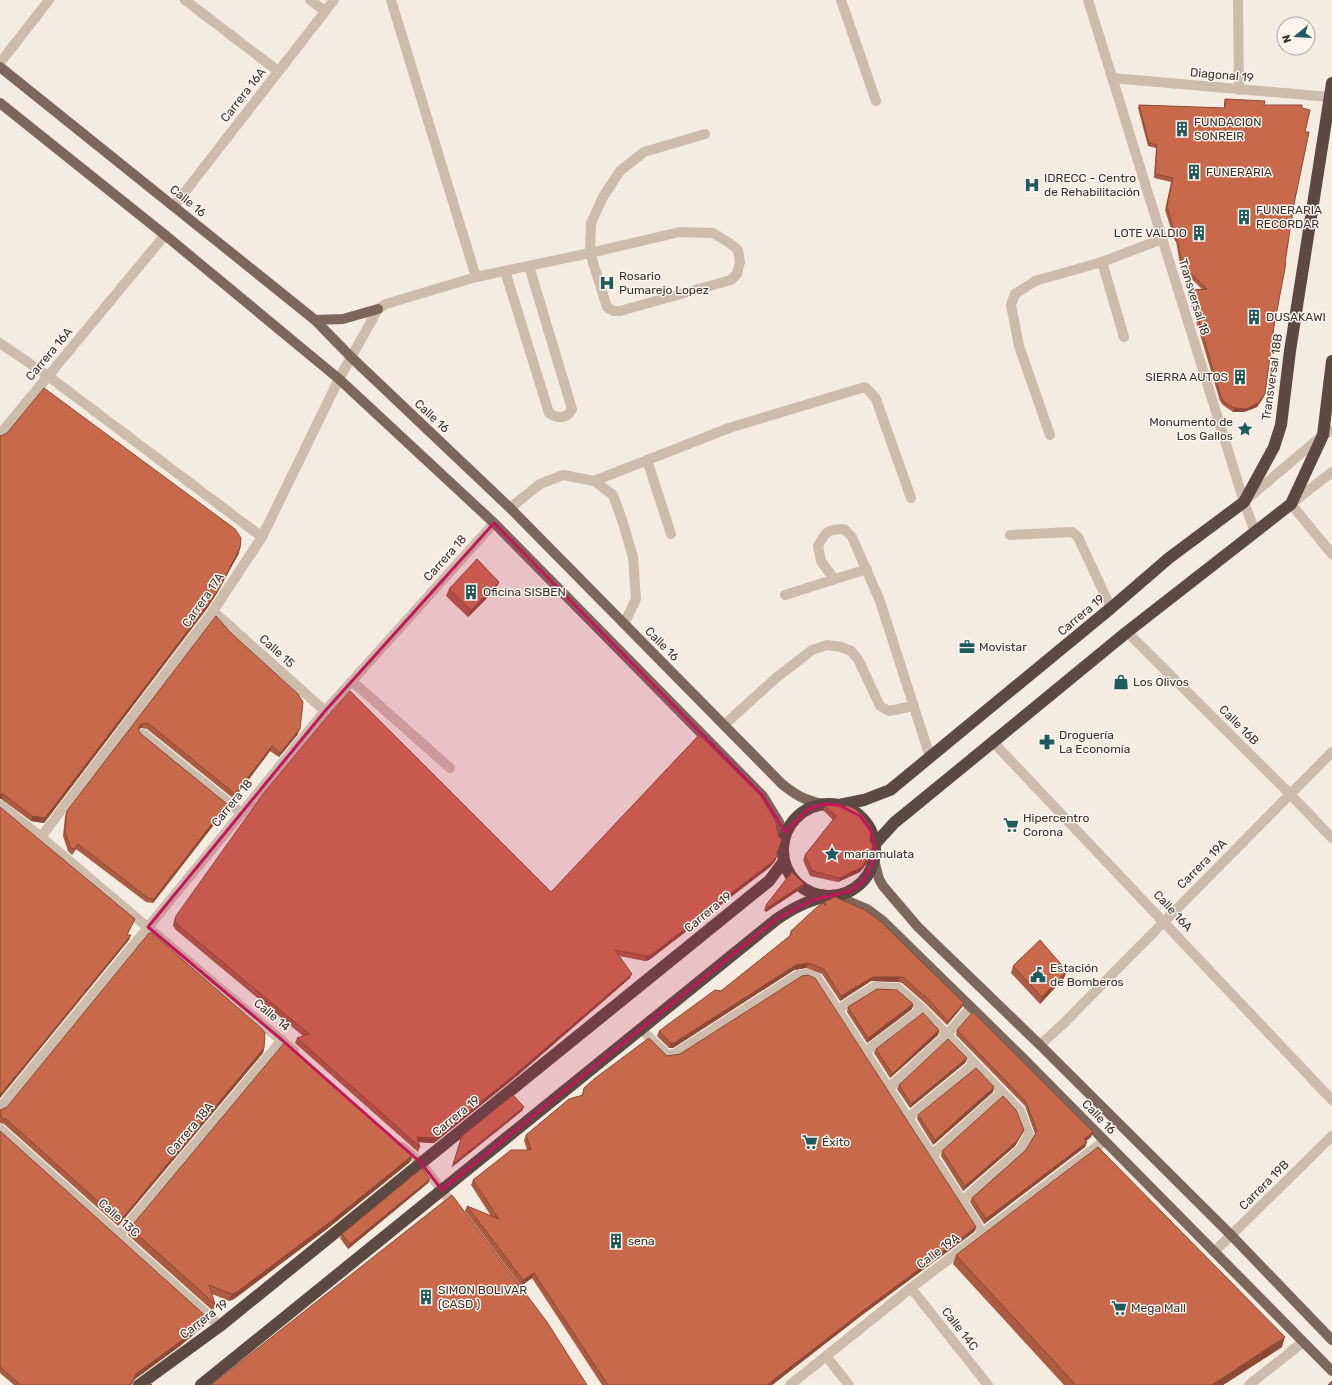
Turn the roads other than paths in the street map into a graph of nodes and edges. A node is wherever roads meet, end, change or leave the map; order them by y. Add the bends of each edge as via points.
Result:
1 (49, 0) edge
2 (185, 0) edge
3 (310, 0) edge
4 (334, 0) edge
5 (391, 0) edge
6 (841, 0) edge
7 (1088, 0) edge
8 (1238, 0) edge
9 (325, 11) junction
10 (0, 63) edge
11 (0, 67) edge
12 (278, 71) junction
13 (1112, 78) junction
14 (1332, 83) edge
15 (1239, 90) junction
16 (1329, 97) junction
17 (876, 101) dead end
18 (0, 103) edge
19 (705, 134) dead end
20 (174, 206) junction
21 (165, 235) junction
22 (1162, 240) junction
23 (590, 253) junction
24 (1102, 262) junction
25 (529, 266) junction
26 (505, 271) junction
27 (476, 277) junction
28 (378, 309) junction
29 (315, 320) junction
30 (1124, 337) dead end
31 (0, 343) edge
32 (351, 357) junction
33 (1332, 361) edge
34 (48, 376) junction
35 (339, 379) junction
36 (1328, 432) edge
37 (0, 434) edge
38 (1050, 435) dead end
39 (647, 460) junction
40 (1332, 472) edge
41 (594, 481) junction
42 (912, 498) dead end
43 (1244, 502) junction
44 (1291, 504) junction
45 (510, 508) junction
46 (494, 523) junction
47 (1255, 532) junction
48 (671, 534) dead end
49 (1010, 535) dead end
50 (262, 536) junction
51 (1332, 554) edge
52 (867, 569) junction
53 (834, 579) junction
54 (785, 595) dead end
55 (1111, 608) junction
56 (213, 610) junction
57 (624, 624) junction
58 (1128, 632) junction
59 (352, 681) junction
60 (914, 706) junction
61 (324, 711) junction
62 (724, 725) junction
63 (143, 734) edge
64 (993, 742) junction
65 (1332, 752) edge
66 (930, 758) junction
67 (450, 768) dead end
68 (1290, 794) junction
69 (823, 804) junction
70 (0, 805) edge
71 (839, 805) junction
72 (241, 813) junction
73 (41, 837) junction
74 (1332, 838) edge
75 (784, 840) junction
76 (875, 844) junction
77 (874, 860) junction
78 (784, 861) junction
79 (832, 896) junction
80 (1164, 921) junction
81 (148, 927) junction
82 (971, 1007) junction
83 (922, 1009) junction
84 (837, 1010) junction
85 (640, 1029) junction
86 (947, 1036) junction
87 (282, 1040) junction
88 (1040, 1045) junction
89 (865, 1052) junction
90 (299, 1055) edge
91 (974, 1064) junction
92 (889, 1088) junction
93 (1002, 1092) junction
94 (1332, 1100) edge
95 (0, 1108) edge
96 (908, 1118) junction
97 (0, 1129) edge
98 (1332, 1136) edge
99 (1104, 1141) junction
100 (398, 1143) edge
101 (932, 1154) junction
102 (421, 1163) junction
103 (442, 1190) junction
104 (962, 1201) junction
105 (460, 1215) edge
106 (983, 1234) junction
107 (119, 1235) junction
108 (1231, 1235) junction
109 (1214, 1252) junction
110 (912, 1288) junction
111 (220, 1326) junction
112 (1332, 1340) edge
113 (1303, 1342) junction
114 (826, 1356) junction
115 (1332, 1371) edge
116 (139, 1385) edge
117 (201, 1385) edge
118 (790, 1385) edge
119 (850, 1385) edge
120 (988, 1385) edge
121 (1249, 1385) edge

1 - 10 street
2 - 12 street
3 - 9 street
4 - 9 street, Carrera 16A
5 - 27 street
6 - 17 street
7 - 13 street, Transversal 18
8 - 15 street
9 - 12 street, Carrera 16A
11 - 20 main road, Calle 16
12 - 20 street, Carrera 16A
13 - 15 street, Diagonal 19
13 - 22 street, Transversal 18
14 - 16 highway, Transversal 18B
15 - 16 street, Diagonal 19
16 - 43 highway, Transversal 18B via 1281,425 1274,447
18 - 21 main road
19 - 23 street via 644,152 620,171 603,197 591,223
20 - 29 main road, Calle 16
21 - 34 street, Carrera 16A
21 - 35 main road
22 - 24 street
22 - 43 street, Transversal 18
23 - 23 street via 606,307 613,311 731,280 737,274 740,262 738,250 713,233 680,232
23 - 25 street
24 - 30 street
24 - 38 street via 1034,282 1015,294 1011,305 1019,346
25 - 26 street
25 - 26 street via 572,409 570,414 562,418 549,413
26 - 27 street
27 - 28 street via 386,304
28 - 29 main road via 343,319
28 - 32 street, Carrera 17A
29 - 32 main road, Calle 16
31 - 34 street
32 - 35 street, Carrera 17A
32 - 45 main road, Calle 16
33 - 36 highway
34 - 37 street, Carrera 16A
34 - 50 street
35 - 46 main road
35 - 50 street, Carrera 17A
36 - 43 street, Carrera 19
36 - 44 highway
39 - 41 street
39 - 42 street via 729,428 865,387 876,399
39 - 48 street
40 - 44 street
41 - 45 street via 563,475 540,484
41 - 57 street via 613,496 633,557 636,599
43 - 47 street, Transversal 18
43 - 55 highway, Carrera 19 via 1169,558
44 - 47 highway
44 - 51 street
45 - 57 main road, Calle 16
46 - 59 street, Carrera 18
46 - 75 main road via 763,796 779,822
47 - 58 highway
49 - 55 street via 1072,532 1078,537
50 - 56 street, Carrera 17A
52 - 53 street
52 - 53 street via 852,537 844,529 833,529 823,536 818,546 821,561
52 - 60 street
53 - 54 street
55 - 66 highway, Carrera 19
56 - 61 street, Calle 15
56 - 73 street, Carrera 17A
57 - 62 main road, Calle 16
58 - 64 highway
58 - 68 street, Calle 16B
59 - 61 street, Carrera 18
59 - 67 street
60 - 62 street via 889,711 880,706 858,659 851,651 827,646 812,650 776,678
60 - 66 street
61 - 72 street, Carrera 18
62 - 69 main road, Calle 16 via 797,796
63 - 72 street
64 - 76 highway via 894,823
64 - 80 street, Calle 16A
65 - 68 street, Carrera 19A
66 - 71 highway, Carrera 19 via 890,790 864,800
68 - 74 street, Calle 16B
68 - 80 street, Carrera 19A
69 - 71 highway
69 - 75 highway via 801,813 790,825
70 - 73 street, Calle 14
71 - 76 highway via 860,816 870,829
72 - 81 street, Carrera 18
73 - 81 street, Calle 14
75 - 78 highway
76 - 77 highway
77 - 79 highway via 864,881 851,891
77 - 88 main road, Calle 16 via 879,879 894,901
78 - 79 highway via 797,883 811,893
78 - 102 highway, Carrera 19 via 769,882
79 - 82 main road, Calle 16 via 867,909 883,921
79 - 85 highway via 795,906
80 - 88 street, Carrera 19A
80 - 94 street, Calle 16A
81 - 87 street, Calle 14
81 - 95 street, Carrera 18
82 - 86 street
82 - 99 main road, Calle 16
83 - 84 street via 898,988 874,987
83 - 86 street
83 - 89 street
84 - 85 street via 817,978 807,974 798,975 675,1054 667,1055
84 - 89 street
85 - 103 highway
86 - 91 street
86 - 92 street
87 - 90 street, Calle 14
87 - 107 street, Carrera 18A
88 - 108 main road, Calle 16
89 - 92 street
91 - 93 street
91 - 96 street
92 - 96 street
93 - 101 street
93 - 104 street via 1020,1111 1029,1135 1020,1150
96 - 101 street
97 - 107 street, Calle 13C
98 - 108 street, Carrera 19B
99 - 106 street, Calle 19A
99 - 109 main road, Calle 16
100 - 102 street
101 - 104 street
102 - 103 street
102 - 111 highway, Carrera 19
103 - 105 street
103 - 117 highway
104 - 106 street
106 - 110 street, Calle 19A
107 - 111 street, Calle 13C
108 - 109 street, Carrera 19B
108 - 112 main road, Calle 16
109 - 113 main road, Calle 16
110 - 114 street, Calle 19A
110 - 120 street, Calle 14C
111 - 116 highway, Carrera 19
113 - 115 main road, Calle 16
113 - 121 street
114 - 118 street, Calle 19A
114 - 119 street

